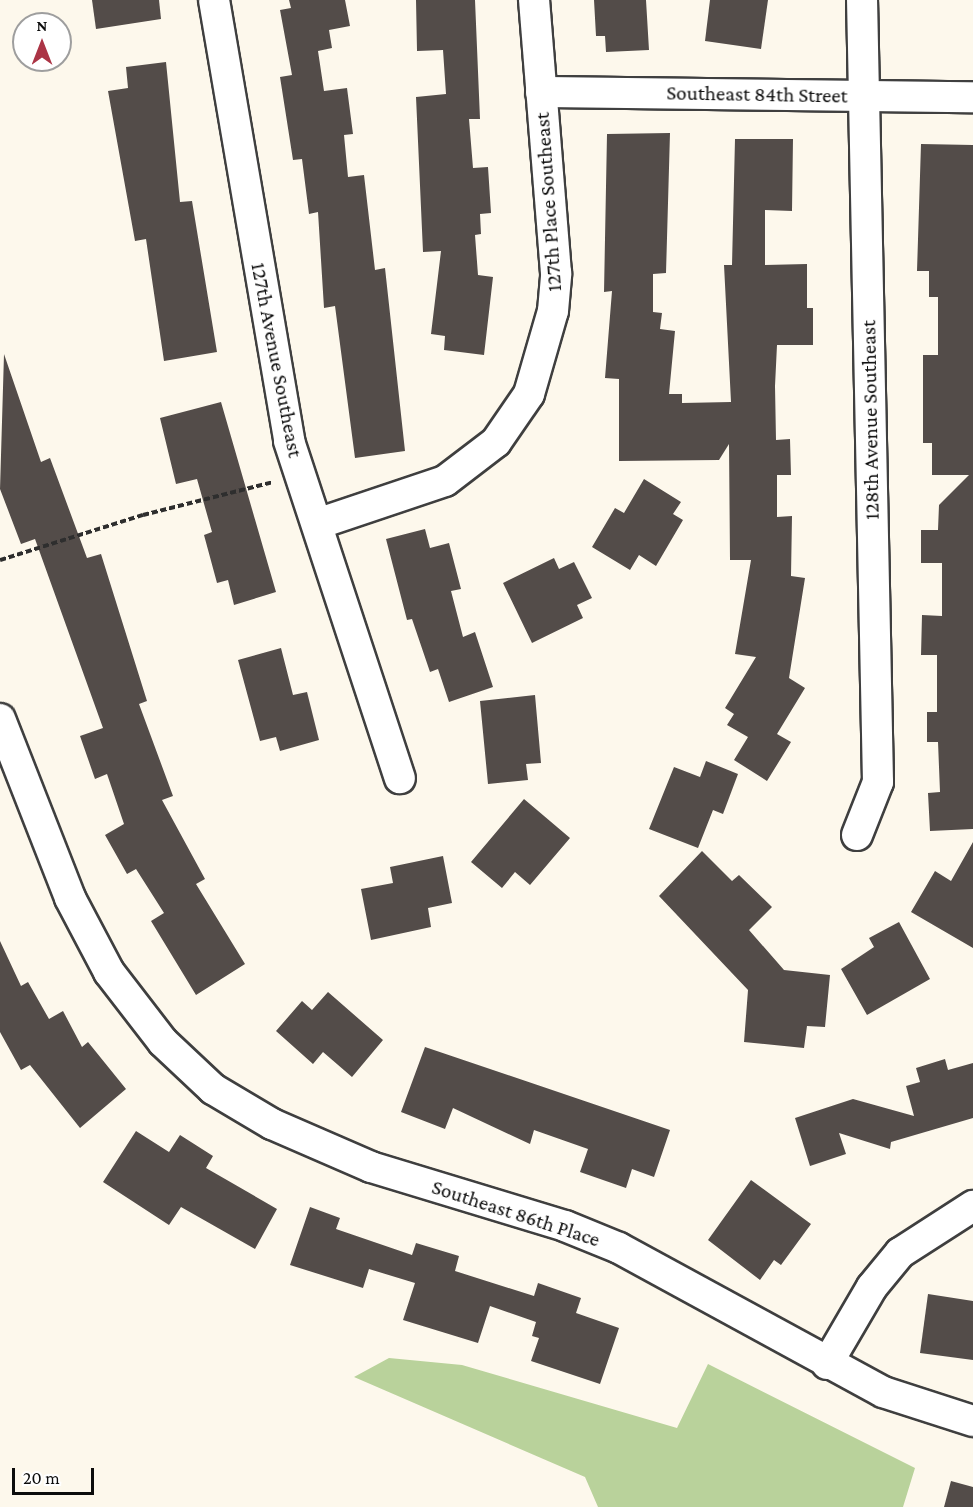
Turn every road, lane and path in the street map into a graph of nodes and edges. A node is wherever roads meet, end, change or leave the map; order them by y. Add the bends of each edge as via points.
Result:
1 (214, 0) edge
2 (534, 0) edge
3 (862, 0) edge
4 (541, 92) junction
5 (863, 96) junction
6 (973, 97) edge
7 (301, 476) junction
8 (317, 524) junction
9 (0, 560) edge
10 (0, 719) edge
11 (400, 778) dead end
12 (856, 835) dead end
13 (973, 1206) edge
14 (827, 1364) junction
15 (973, 1421) edge

1 - 7 street, 127th Avenue Southeast via 290,441
2 - 4 street, 127th Place Southeast
3 - 5 street, 128th Avenue Southeast
4 - 5 street, Southeast 84th Street
4 - 8 street, 127th Place Southeast via 556,273 553,311 529,393 496,442 446,481
5 - 6 street, Southeast 84th Street
5 - 12 street, 128th Avenue Southeast via 878,782
7 - 8 street, 127th Avenue Southeast
7 - 9 path via 143,515
8 - 11 street, 127th Avenue Southeast
10 - 14 street, Southeast 86th Place via 69,898 109,972 163,1042 213,1089 272,1124 371,1167 565,1226 619,1248
13 - 14 street via 900,1253 872,1287
14 - 15 street, Southeast 86th Place via 884,1392

